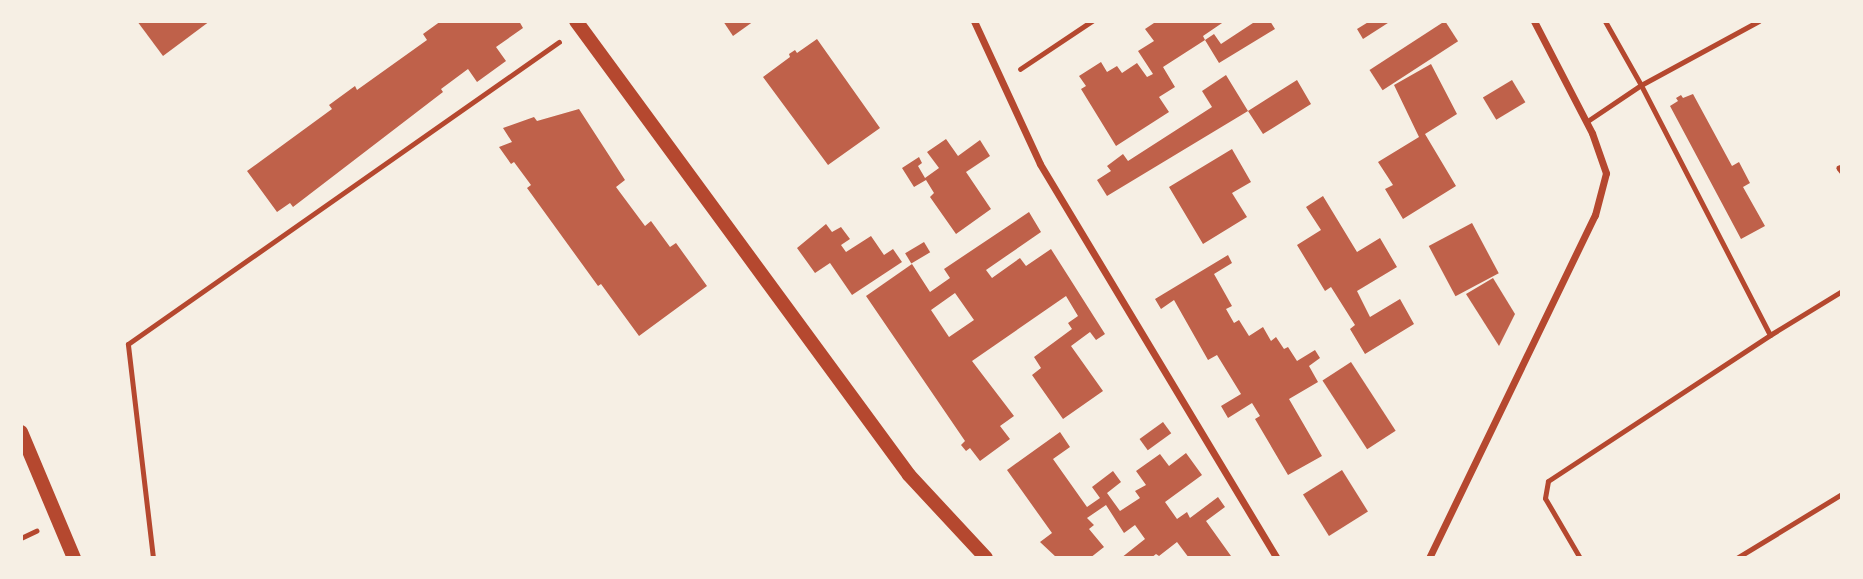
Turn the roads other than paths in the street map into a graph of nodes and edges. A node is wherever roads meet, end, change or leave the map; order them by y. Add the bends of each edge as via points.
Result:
1 (974, 21) edge
2 (1534, 21) edge
3 (1605, 21) edge
4 (1759, 21) edge
5 (578, 23) edge
6 (1640, 85) junction
7 (1586, 122) junction
8 (1842, 291) edge
9 (1770, 335) junction
10 (21, 432) edge
11 (978, 555) edge
12 (74, 558) edge
13 (1277, 558) edge
14 (1429, 558) edge
15 (1580, 558) edge

1 - 13 street via 1040,164
2 - 7 street
3 - 6 lane
4 - 6 lane
5 - 11 main road via 909,475
6 - 7 lane
6 - 9 lane
7 - 14 street via 1606,173 1595,215
8 - 9 lane
9 - 15 lane via 1548,481 1545,498
10 - 12 main road

